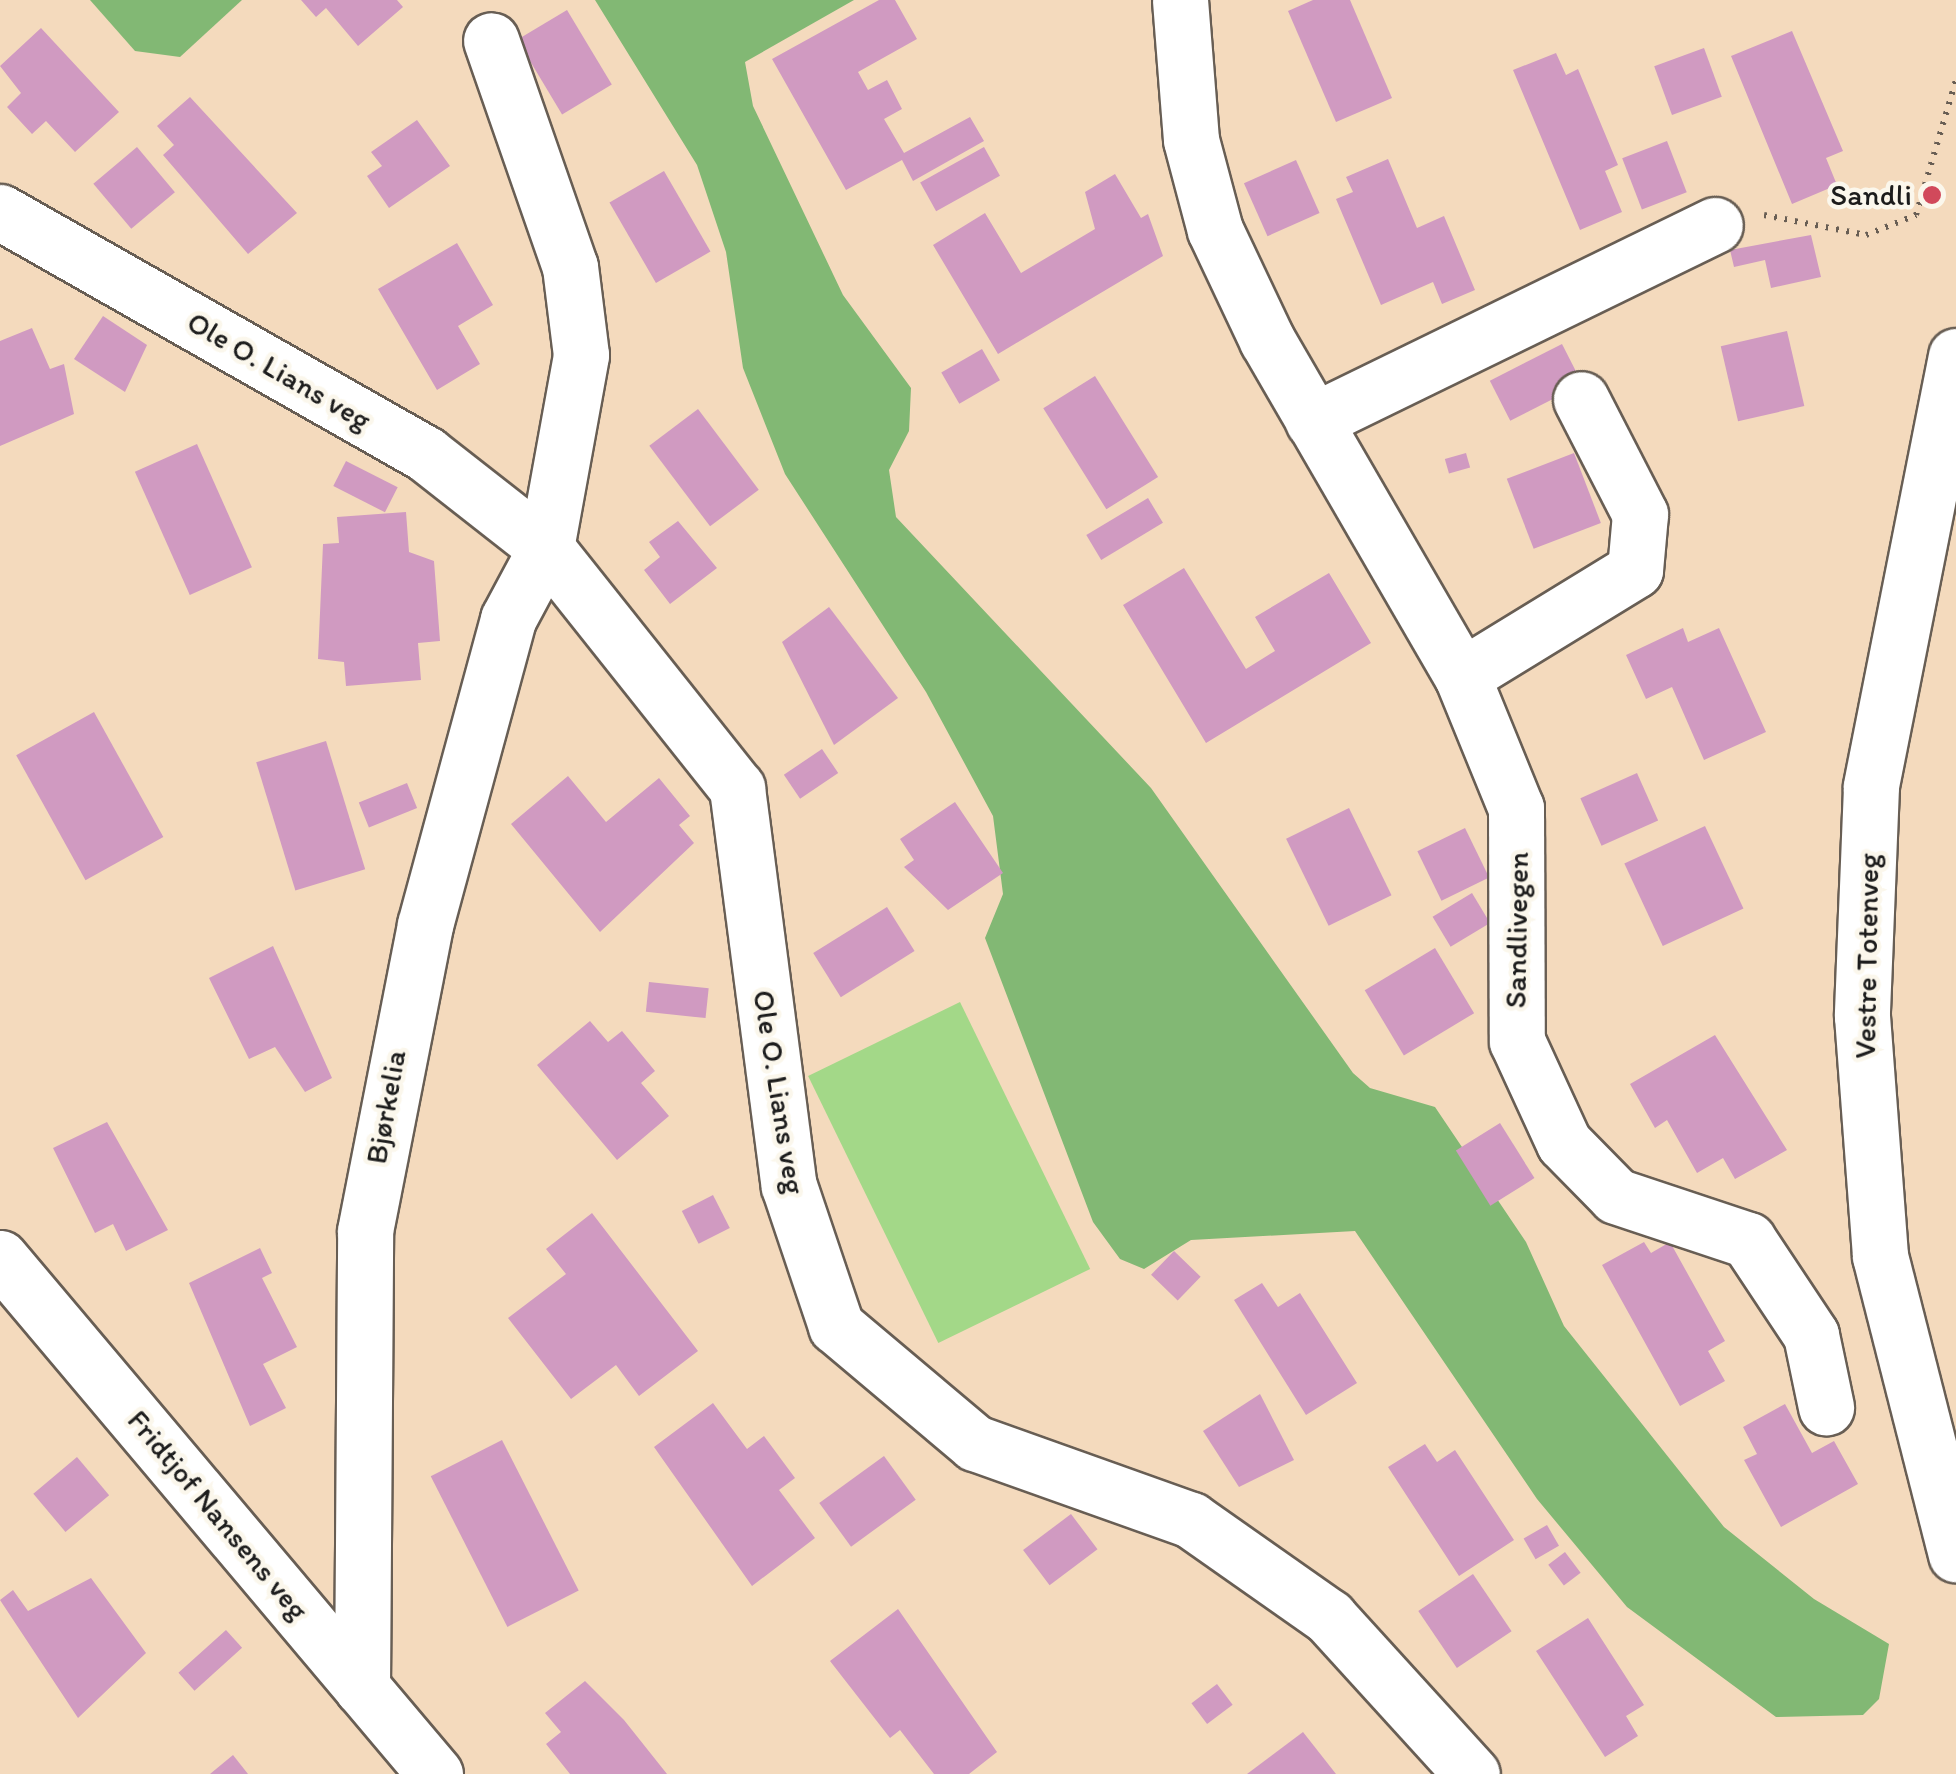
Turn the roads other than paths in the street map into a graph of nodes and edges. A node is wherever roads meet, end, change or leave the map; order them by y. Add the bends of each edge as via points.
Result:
1 (1180, 0) edge
2 (492, 40) dead end
3 (0, 212) edge
4 (1716, 225) road end
5 (1956, 356) edge
6 (1581, 399) dead end
7 (1312, 420) junction
8 (546, 548) junction
9 (1462, 676) junction
10 (0, 1258) edge
11 (1826, 1407) dead end
12 (1944, 1479) edge
13 (1956, 1554) edge
14 (362, 1688) junction
15 (435, 1774) edge
16 (1472, 1774) edge

1 - 7 street, Sandlivegen via 1192,140 1215,230
2 - 8 street via 570,267 580,355
3 - 8 street, Ole O. Lians veg via 426,454
4 - 7 street
5 - 12 street, Vestre Totenveg via 1871,787 1862,1016 1880,1256
6 - 9 street via 1640,514 1635,570
7 - 9 street, Sandlivegen
8 - 14 street, Bjørkelia via 508,619 425,925 365,1232
8 - 16 street, Ole O. Lians veg via 737,788 789,1186 836,1326 974,1443 1190,1520 1329,1617
9 - 11 street, Sandlivegen via 1516,808 1517,1041 1564,1144 1616,1196 1748,1240 1810,1334
10 - 14 street, Fridtjof Nansens veg
12 - 13 street, Vestre Totenveg
14 - 15 street, Fridtjof Nansens veg

